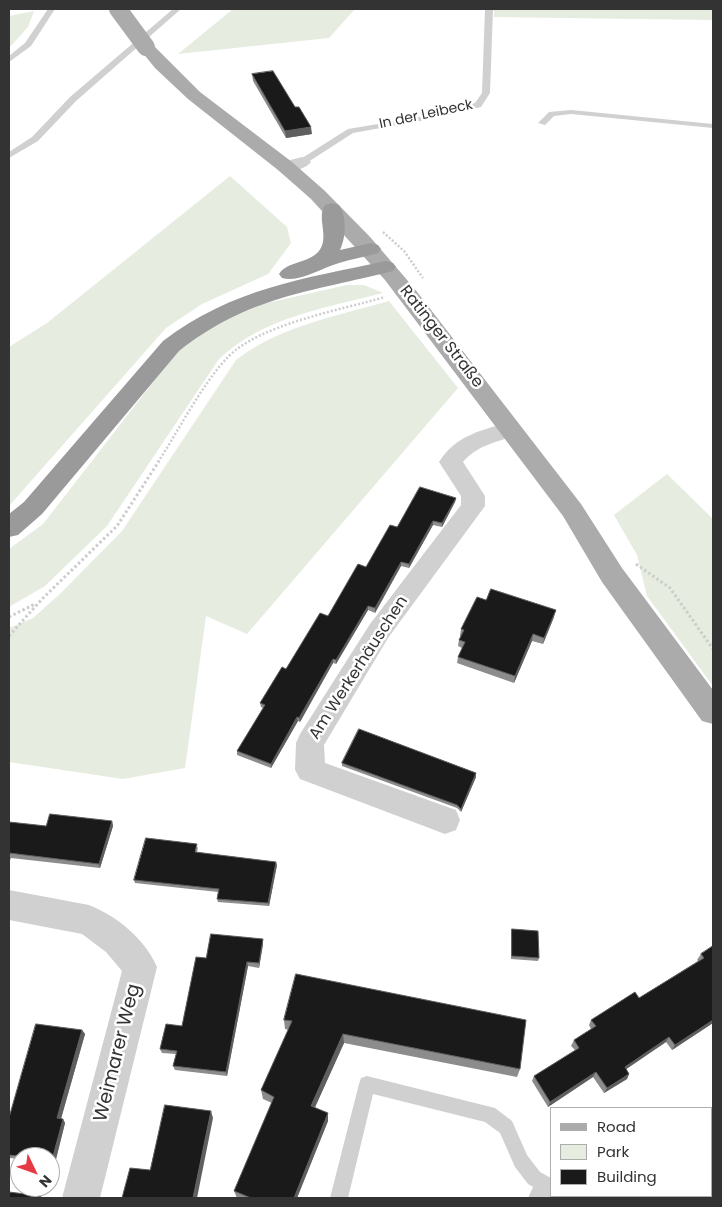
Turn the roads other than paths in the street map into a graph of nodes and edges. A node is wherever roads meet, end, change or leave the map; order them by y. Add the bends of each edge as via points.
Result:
1 (51, 9) edge
2 (118, 9) edge
3 (177, 9) edge
4 (489, 9) edge
5 (9, 60) edge
6 (542, 122) dead end
7 (713, 126) edge
8 (9, 156) edge
9 (294, 164) junction
10 (332, 208) junction
11 (371, 249) junction
12 (320, 262) junction
13 (386, 267) junction
14 (511, 430) junction
15 (9, 516) edge
16 (9, 528) edge
17 (713, 712) edge
18 (445, 820) dead end
19 (9, 905) edge
20 (550, 1187) edge
21 (81, 1198) edge
22 (339, 1198) edge

1 - 5 lane via 28,44
2 - 9 main road, Ratinger Straße, bridge via 171,75
3 - 8 lane via 73,99 35,139
4 - 9 lane, In der Leibeck via 486,93 478,105 352,131
6 - 7 lane via 546,116 571,112
9 - 10 main road, Ratinger Straße
10 - 11 main road, Ratinger Straße
10 - 12 highway via 334,244
11 - 12 highway
11 - 13 main road, Ratinger Straße
12 - 15 highway via 232,298 199,314 176,331 154,352 46,480
13 - 14 main road, Ratinger Straße
13 - 16 highway via 266,294 230,307 188,331 171,346 42,498
14 - 17 main road, Ratinger Straße via 572,510 612,575
14 - 18 street, Am Werkerhäuschen via 482,438 455,454 451,462 473,496 473,506 379,631 310,743 310,770
19 - 21 street, Weimarer Weg via 89,920 118,941 140,967
20 - 22 lane via 534,1178 520,1161 506,1127 489,1114 367,1084

